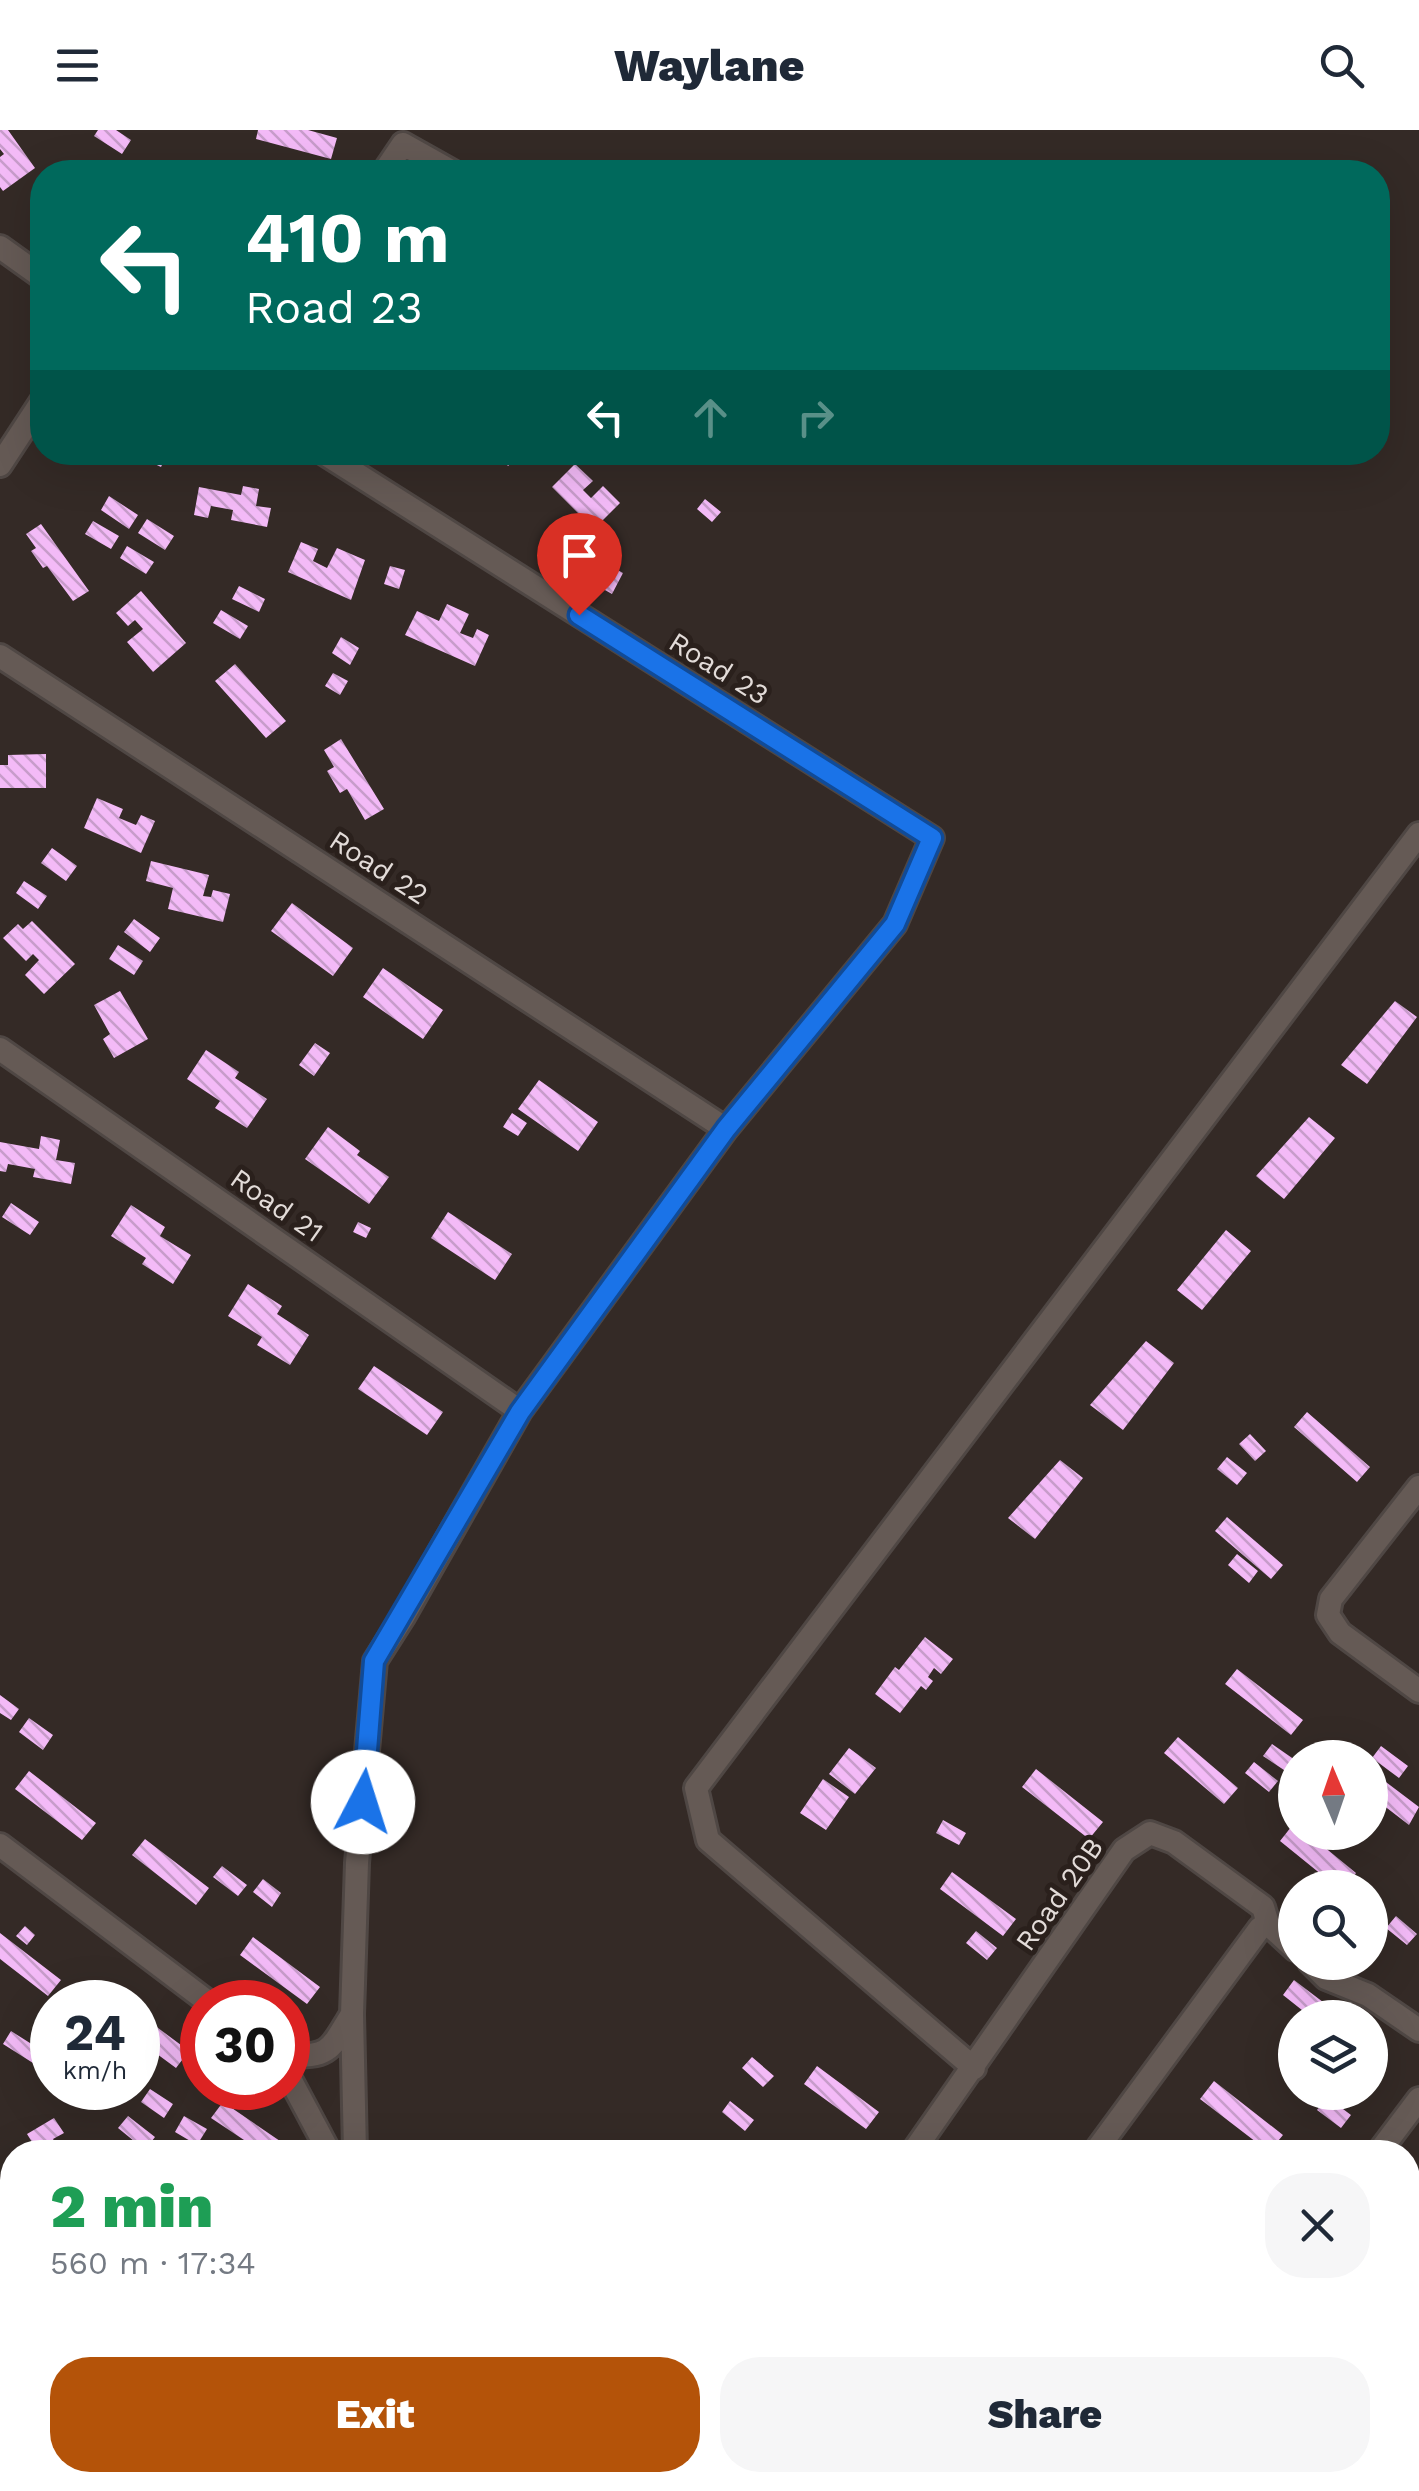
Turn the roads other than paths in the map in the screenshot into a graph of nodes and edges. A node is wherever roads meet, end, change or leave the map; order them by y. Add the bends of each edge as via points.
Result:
1 (399, 137) edge
2 (389, 160) edge
3 (435, 160) edge
4 (0, 247) edge
5 (30, 268) edge
6 (30, 419) edge
7 (0, 465) edge
8 (343, 465) edge
9 (0, 656) edge
10 (1419, 834) edge
11 (0, 1048) edge
12 (726, 1129) junction
13 (520, 1412) junction
14 (1419, 1487) edge
15 (1419, 1691) edge
16 (0, 1845) edge
17 (1268, 1924) junction
18 (1278, 1933) edge
19 (1331, 1980) edge
20 (180, 1981) edge
21 (352, 2014) junction
22 (1419, 2030) edge
23 (310, 2057) edge
24 (974, 2068) junction
25 (1419, 2100) edge
26 (307, 2110) edge
27 (1412, 2125) edge
28 (323, 2140) edge
29 (355, 2140) edge
30 (922, 2140) edge
31 (1111, 2140) edge

1 - 2 street
1 - 3 street
4 - 5 street
6 - 7 street
8 - 12 street, Road 23 via 932,838 895,924
9 - 12 street, Road 22
10 - 24 street via 696,1788 708,1840
11 - 13 street, Road 21
12 - 13 street
13 - 21 street via 374,1661
14 - 15 street via 1331,1599 1328,1614 1340,1633
16 - 20 street
17 - 18 street
17 - 24 street, Road 20B via 1264,1907 1174,1842 1150,1833 1124,1850
17 - 31 street
19 - 22 street via 1368,1994
21 - 23 street via 331,2048
21 - 29 street
24 - 30 street, Road 20B
25 - 27 street
26 - 28 street

